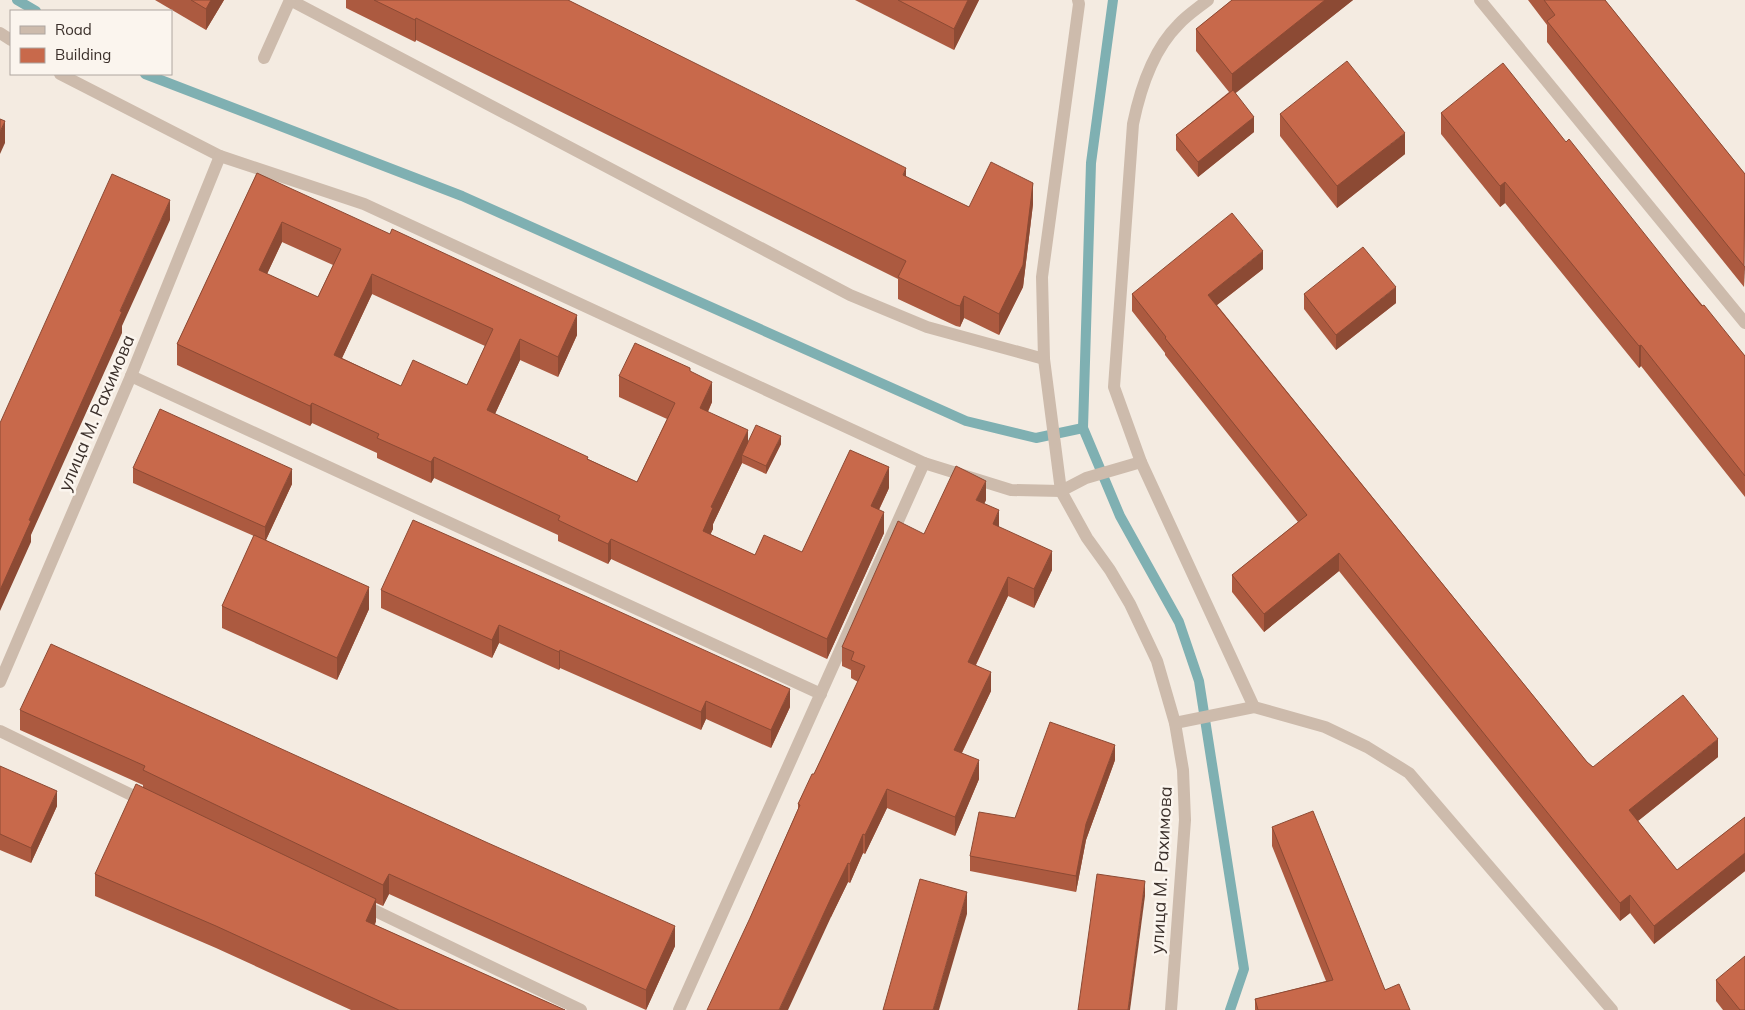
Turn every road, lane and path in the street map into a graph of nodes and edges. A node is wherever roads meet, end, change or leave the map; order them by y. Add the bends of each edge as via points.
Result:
1 (290, 0) edge
2 (1078, 0) edge
3 (1208, 0) edge
4 (1480, 0) edge
5 (264, 58) dead end
6 (62, 75) edge
7 (220, 156) junction
8 (1745, 323) edge
9 (1044, 359) junction
10 (132, 376) junction
11 (1141, 462) junction
12 (924, 463) junction
13 (1061, 491) junction
14 (0, 682) edge
15 (821, 694) junction
16 (1254, 707) junction
17 (1175, 723) junction
18 (0, 731) edge
19 (161, 808) edge
20 (348, 898) edge
21 (580, 1010) edge
22 (679, 1010) edge
23 (1171, 1010) edge
24 (1612, 1010) edge

1 - 5 street
1 - 9 street via 850,294 927,328
2 - 9 street via 1042,277
3 - 11 street via 1178,25 1162,46 1138,98 1133,124 1114,387
4 - 8 street
6 - 7 street
7 - 10 street, улица М. Рахимова
7 - 12 street via 364,204
9 - 13 street
10 - 14 street, улица М. Рахимова
10 - 15 street
11 - 13 street via 1086,478
11 - 16 street
12 - 13 street via 1011,490
12 - 15 street
13 - 17 street, улица М. Рахимова via 1130,604 1157,661
15 - 22 street
16 - 17 street
16 - 24 street via 1324,727 1367,747 1410,773
17 - 23 street, улица М. Рахимова via 1183,770 1185,820
18 - 19 street
20 - 21 street

